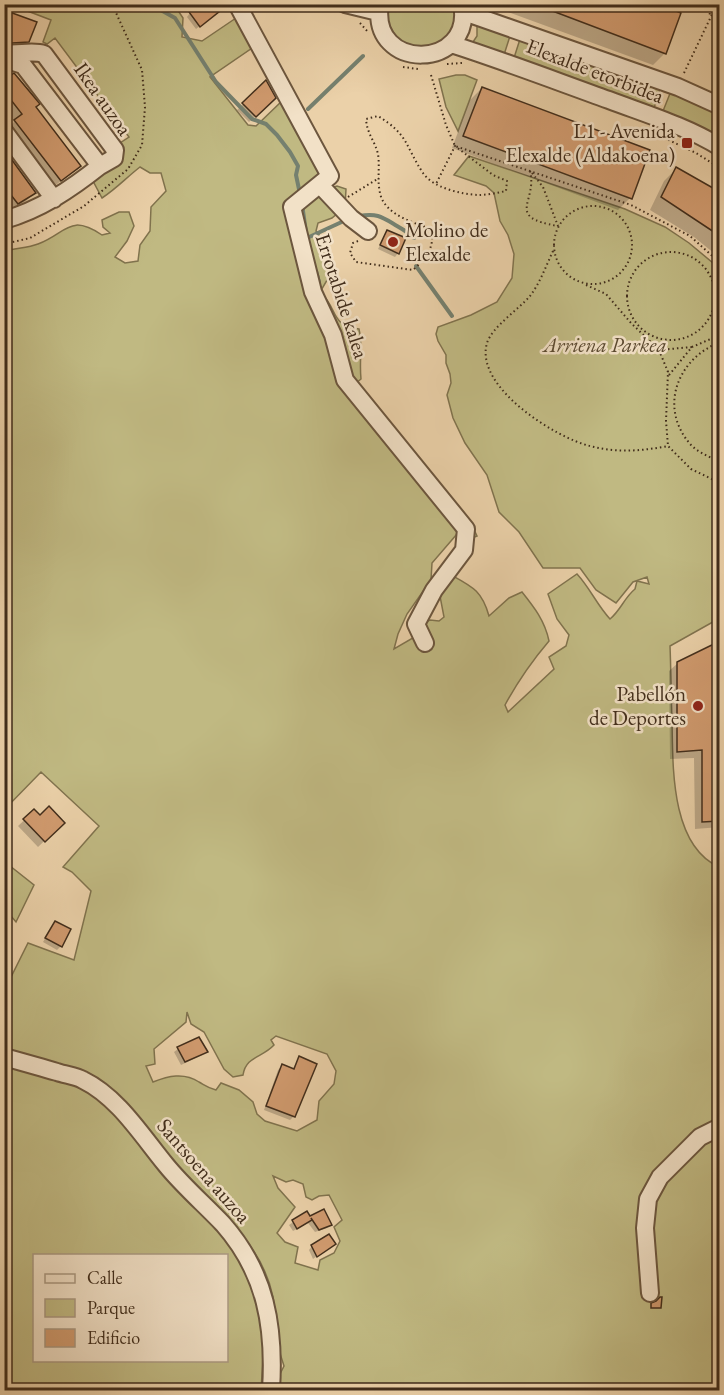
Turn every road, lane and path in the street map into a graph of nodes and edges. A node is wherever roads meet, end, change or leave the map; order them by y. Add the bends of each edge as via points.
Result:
1 (237, 4) edge
2 (317, 4) edge
3 (709, 4) edge
4 (717, 4) edge
5 (379, 8) edge
6 (463, 8) edge
7 (344, 9) edge
8 (710, 20) junction
9 (358, 21) dead end
10 (371, 37) dead end
11 (451, 44) junction
12 (4, 52) edge
13 (4, 59) edge
14 (397, 64) dead end
15 (470, 65) dead end
16 (440, 66) dead end
17 (418, 70) dead end
18 (431, 75) dead end
19 (678, 87) junction
20 (720, 105) edge
21 (648, 130) dead end
22 (4, 131) edge
23 (455, 146) junction
24 (720, 147) edge
25 (100, 166) junction
26 (720, 168) edge
27 (530, 170) junction
28 (379, 178) junction
29 (436, 184) junction
30 (320, 185) junction
31 (54, 198) junction
32 (337, 204) junction
33 (4, 220) edge
34 (558, 226) junction
35 (368, 231) joint
36 (553, 251) junction
37 (720, 263) edge
38 (709, 272) joint
39 (573, 279) junction
40 (720, 335) edge
41 (720, 342) edge
42 (692, 347) junction
43 (659, 350) junction
44 (668, 375) junction
45 (668, 446) junction
46 (720, 462) edge
47 (720, 483) edge
48 (425, 643) dead end
49 (4, 1057) edge
50 (720, 1127) edge
51 (650, 1293) dead end
52 (271, 1390) edge

1 - 30 street via 330,177
2 - 7 path
3 - 8 path
4 - 8 path
5 - 7 street
5 - 11 street via 381,27 398,49 426,56
6 - 11 street via 463,23
6 - 19 street, Elexalde etorbidea
8 - 19 path
9 - 10 path
11 - 24 street, Elexalde etorbidea via 662,120
12 - 25 street, Ikea auzoa via 44,54 115,150 114,158
13 - 25 street, Ikea auzoa via 23,65
14 - 17 path
15 - 16 path
18 - 23 path
19 - 20 street, Elexalde etorbidea
21 - 26 path
22 - 31 street
23 - 27 path
23 - 29 path
23 - 29 path via 493,175 507,180 506,191 480,195
25 - 31 street
27 - 34 path via 543,187
27 - 34 path via 533,183 526,208 538,223
27 - 37 path via 631,205 690,236
28 - 29 path via 377,151 367,131 366,118 378,116 407,141 424,176
28 - 32 path
28 - 35 path via 386,207 432,229 433,243 413,270 356,262 350,254 353,243 372,238
30 - 32 street
30 - 48 street, Errotabide kalea via 292,207 313,292 333,335 345,380 466,530 464,550 434,590 416,624
31 - 33 street via 26,214
32 - 35 street
34 - 36 path
34 - 39 path via 578,209 597,206 616,213 631,234 629,260 622,272 598,284
36 - 39 path via 559,265
36 - 45 path via 532,293 487,343 486,359 491,373 520,407 565,437 612,451
38 - 38 path via 700,262 675,251 647,258 628,285 627,305 632,318 653,337 671,340 693,334 713,309 714,284
39 - 43 path via 606,294
40 - 42 path
41 - 46 path via 693,357 676,386 674,402 683,434 693,447
42 - 43 path
42 - 44 path
43 - 44 path
44 - 45 path
45 - 47 path via 691,469
49 - 52 street, Santsoena auzoa via 83,1080 102,1092 223,1225 254,1270 263,1292 269,1326
50 - 51 street via 700,1137 660,1177 648,1199 645,1228

